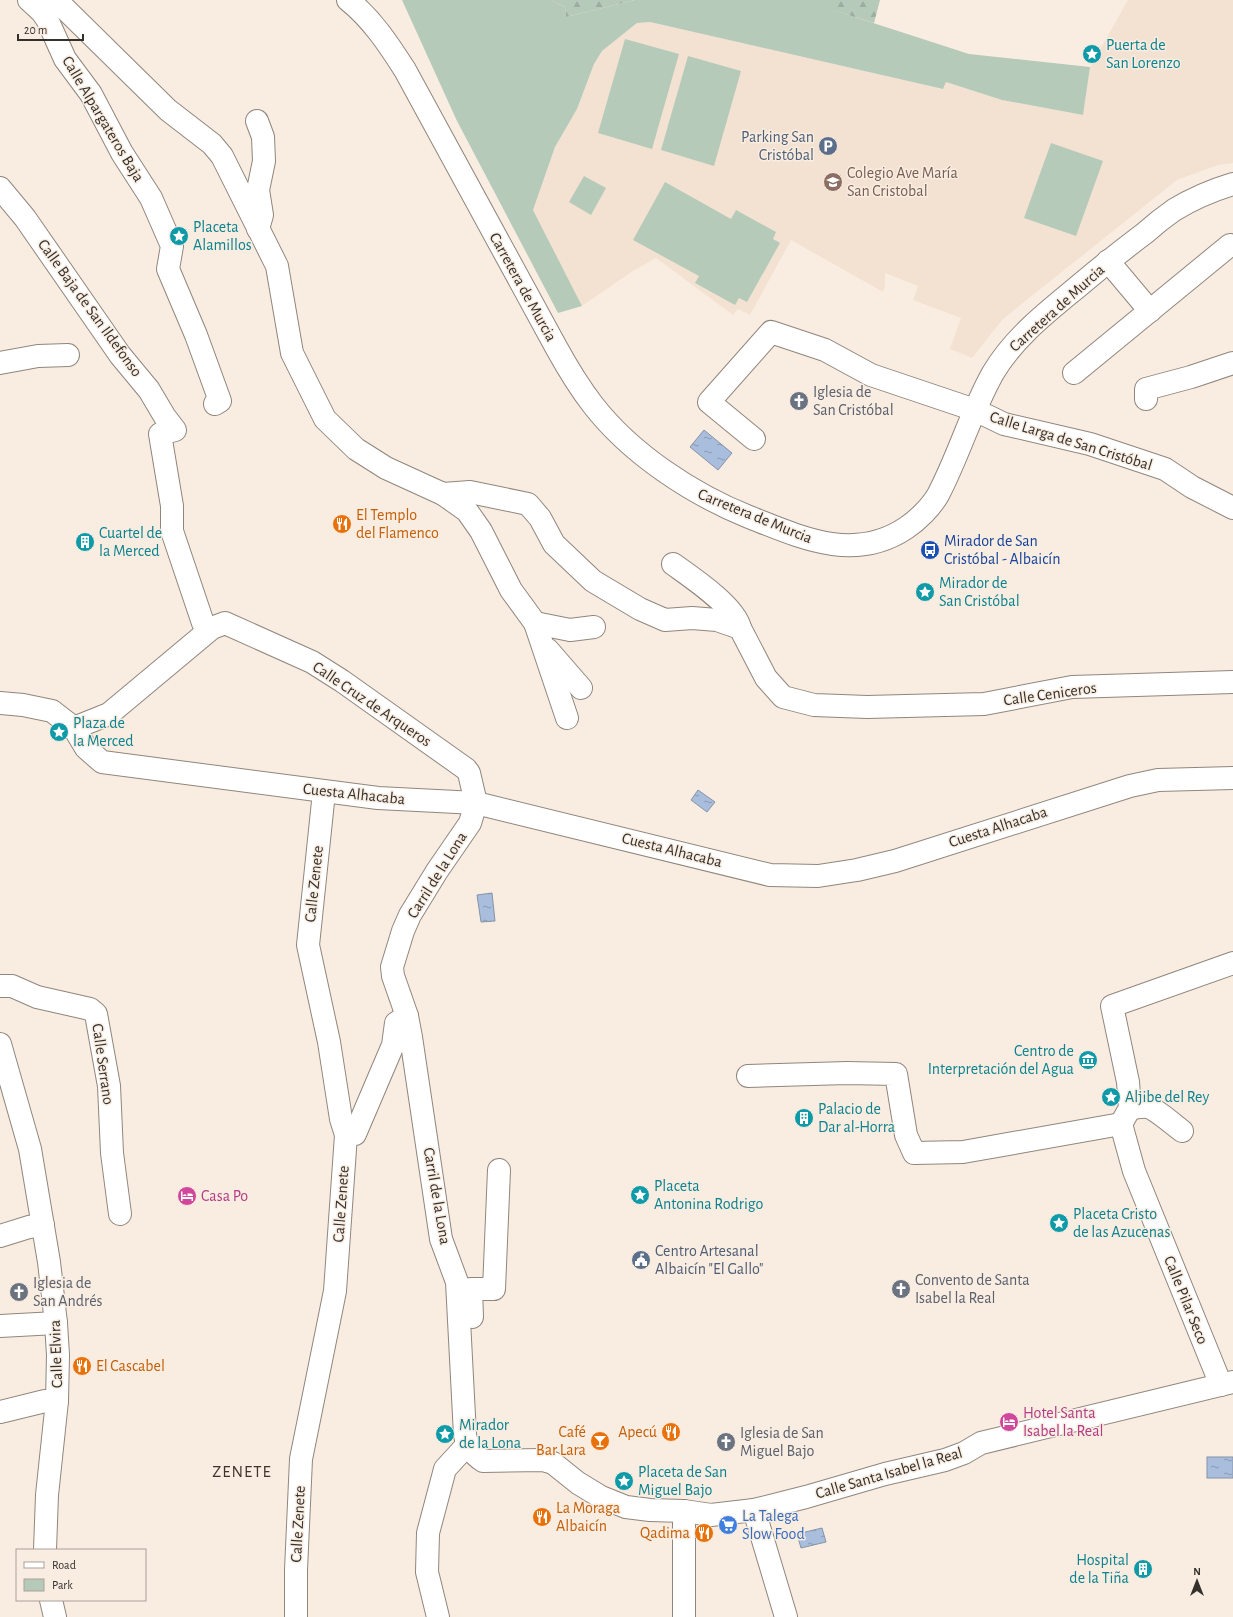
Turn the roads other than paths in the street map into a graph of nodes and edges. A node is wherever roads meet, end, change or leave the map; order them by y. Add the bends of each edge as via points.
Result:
1 (29, 0) edge
2 (348, 0) edge
3 (55, 8) edge
4 (257, 121) dead end
5 (1233, 184) edge
6 (0, 188) edge
7 (258, 230) junction
8 (1230, 245) dead end
9 (1113, 267) junction
10 (1150, 311) junction
11 (68, 354) dead end
12 (0, 363) edge
13 (1232, 363) edge
14 (1074, 373) dead end
15 (1146, 399) dead end
16 (215, 404) dead end
17 (975, 410) junction
18 (754, 439) dead end
19 (442, 494) junction
20 (1233, 508) edge
21 (673, 564) dead end
22 (535, 623) junction
23 (594, 627) dead end
24 (212, 628) junction
25 (740, 628) junction
26 (544, 647) junction
27 (1233, 682) edge
28 (581, 688) dead end
29 (2, 703) edge
30 (567, 718) dead end
31 (74, 728) junction
32 (1233, 778) edge
33 (324, 792) junction
34 (476, 803) junction
35 (1233, 963) edge
36 (0, 986) edge
37 (407, 1016) junction
38 (0, 1044) edge
39 (748, 1076) dead end
40 (1126, 1116) junction
41 (1182, 1131) dead end
42 (346, 1135) junction
43 (499, 1170) dead end
44 (120, 1214) dead end
45 (43, 1226) junction
46 (0, 1236) edge
47 (56, 1323) junction
48 (0, 1326) edge
49 (1229, 1386) edge
50 (463, 1399) junction
51 (57, 1401) junction
52 (0, 1412) edge
53 (467, 1445) junction
54 (754, 1510) junction
55 (684, 1516) junction
56 (45, 1549) edge
57 (51, 1601) edge
58 (55, 1617) edge
59 (296, 1617) edge
60 (438, 1617) edge
61 (684, 1617) edge
62 (786, 1617) edge

1 - 3 street, Calle Alpargateros Baja via 42,12
2 - 17 street, Carretera de Murcia via 388,42 405,70 574,378 595,407 622,436 691,490 728,508 813,541 843,546 883,540 913,523 937,498
3 - 7 street via 168,110 212,144 222,156
3 - 16 street, Calle Alpargateros Baja via 65,59 91,94 122,153 152,198 172,246 168,269 220,400
4 - 7 street via 263,137 264,161 258,190 262,215
5 - 9 street, Carretera de Murcia via 1198,197 1174,210
6 - 24 street, Calle Baja de San Ildefonso via 26,218 175,430 160,434 172,506 172,531 203,623
7 - 19 street via 277,266 292,353 325,418 356,449 386,468
8 - 10 street
9 - 10 street
9 - 17 street, Carretera de Murcia via 1037,321 1017,341 993,373
10 - 14 street
11 - 12 street
13 - 15 street via 1146,389
17 - 18 street, Calle Larga de San Cristóbal via 871,375 825,350 771,332 709,402
17 - 20 street, Calle Larga de San Cristóbal via 1004,424 1090,444 1165,469 1192,487
19 - 22 street via 467,511 481,531 511,590
19 - 25 street via 470,492 528,504 540,518 554,544 593,581 640,609 665,620 717,620
21 - 25 street, Calle Ceniceros via 716,596 738,620
22 - 23 street via 570,630
22 - 26 street
24 - 31 street via 106,715
24 - 34 street, Calle Cruz de Arqueros via 224,623 312,662 342,681 466,769
25 - 27 street, Calle Ceniceros via 766,678 783,697 814,705 867,707 984,704 1072,687
26 - 28 street
26 - 30 street
29 - 31 street via 52,711
31 - 33 street, Cuesta Alhacaba via 86,748 102,762
32 - 34 street, Cuesta Alhacaba via 1158,780 1130,786 895,861 818,876 770,875
33 - 34 street, Cuesta Alhacaba via 378,798
33 - 42 street, Calle Zenete via 308,945
34 - 37 street, Carril de la Lona via 470,823 437,871 403,931 392,967
35 - 40 street via 1112,1006 1124,1062
36 - 44 street, Calle Serrano via 12,986 37,997 90,1010 96,1014 109,1086 112,1153
37 - 42 street via 396,1024 393,1045 355,1134
37 - 50 street, Carril de la Lona via 441,1239 458,1282
38 - 45 street, Calle Elvira via 30,1149
39 - 40 street via 896,1074 906,1134 914,1153 963,1152
40 - 41 street via 1147,1107 1156,1109
40 - 49 street, Calle Pilar Seco via 1134,1171
42 - 59 street, Calle Zenete via 335,1290 301,1459
43 - 50 street via 494,1289 471,1289 474,1397
45 - 46 street via 29,1227
45 - 47 street, Calle Elvira
47 - 48 street
47 - 51 street, Calle Elvira
49 - 54 street, Calle Santa Isabel la Real via 1180,1394 982,1443 945,1460
50 - 53 street, Carril de la Lona
51 - 52 street via 45,1401
51 - 56 street, Calle Elvira via 47,1495
53 - 55 street via 475,1456 483,1461 543,1460 553,1463 601,1497 626,1507
53 - 60 street via 445,1469 428,1533 427,1572
54 - 55 street, Calle Santa Isabel la Real
54 - 62 street
55 - 61 street
57 - 58 street

